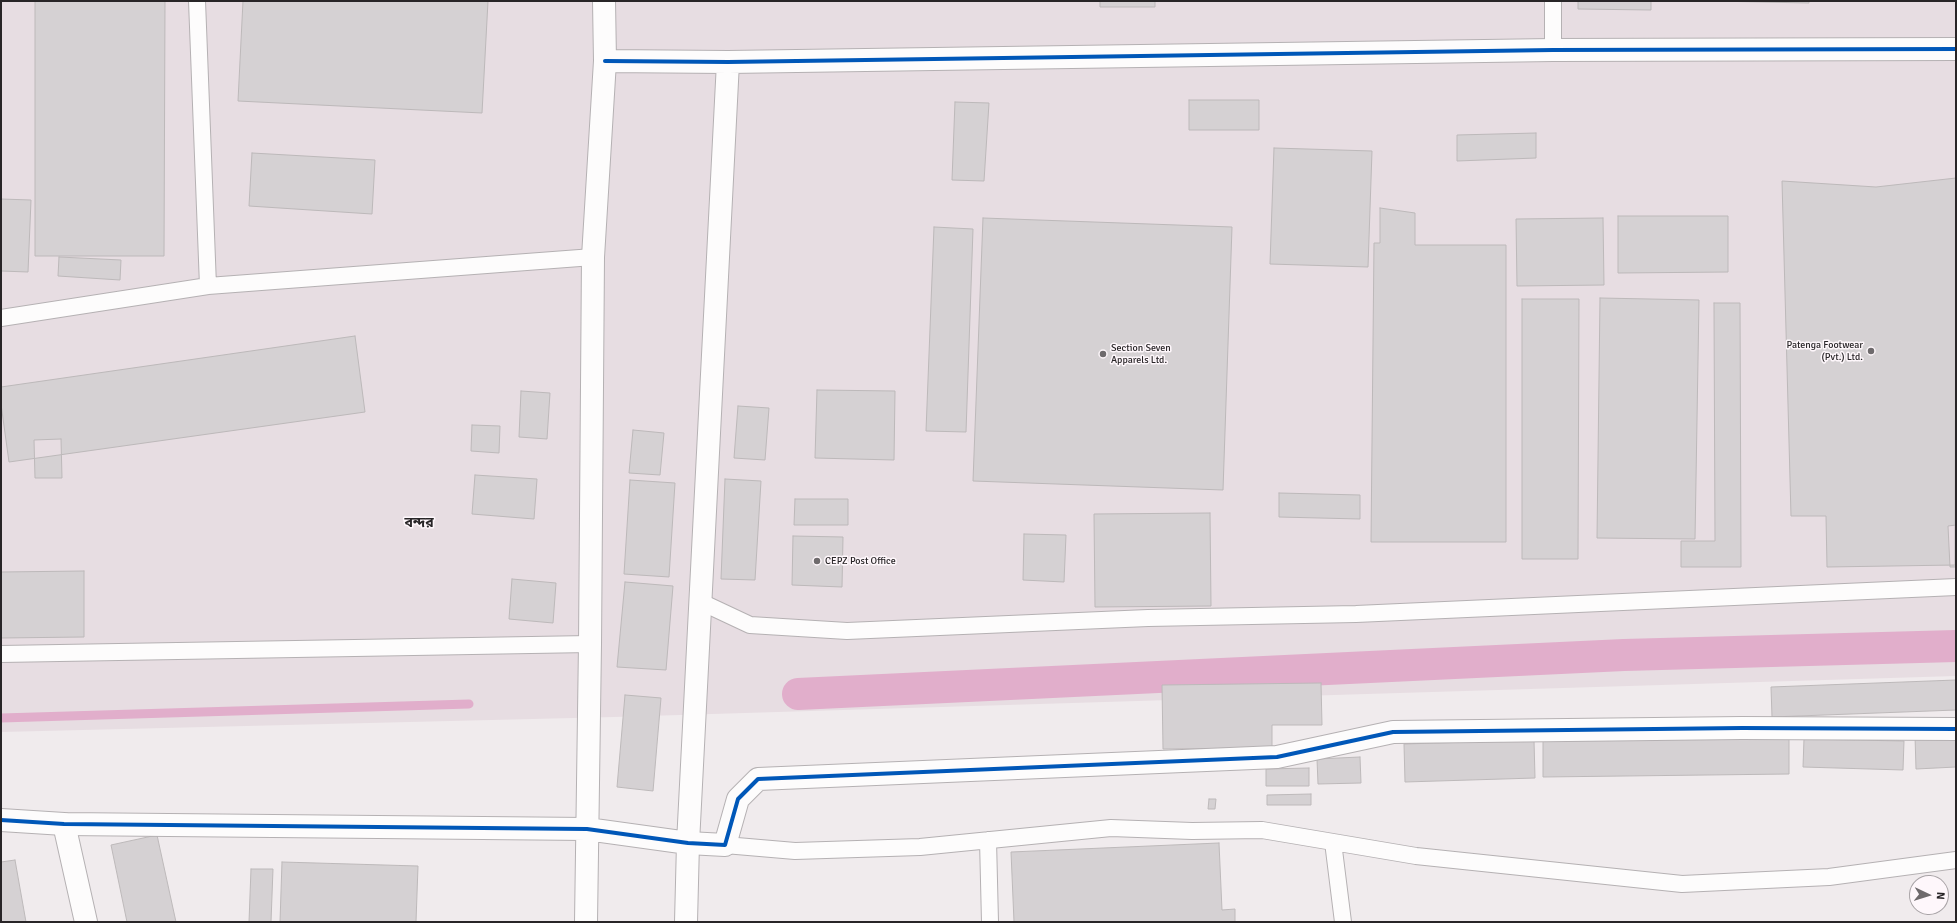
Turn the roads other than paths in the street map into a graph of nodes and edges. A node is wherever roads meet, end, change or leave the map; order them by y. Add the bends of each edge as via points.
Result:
1 (197, 1) edge
2 (604, 1) edge
3 (1553, 1) edge
4 (1956, 49) edge
5 (1553, 50) junction
6 (605, 61) junction
7 (728, 62) junction
8 (593, 257) junction
9 (208, 286) junction
10 (1, 318) edge
11 (1956, 587) edge
12 (701, 602) junction
13 (590, 644) junction
14 (1, 654) edge
15 (1956, 730) edge
16 (1, 820) edge
17 (64, 824) junction
18 (587, 830) junction
19 (988, 840) junction
20 (1333, 842) junction
21 (688, 843) junction
22 (725, 845) junction
23 (1956, 860) edge
24 (86, 922) edge
25 (586, 922) edge
26 (686, 922) edge
27 (990, 922) edge
28 (1343, 922) edge

1 - 9 lane
2 - 6 street
3 - 5 lane
4 - 5 street
5 - 7 street
6 - 7 street
6 - 8 street
7 - 12 street
8 - 9 lane
8 - 13 street
9 - 10 lane
11 - 12 lane via 1356,614 1148,618 847,632 750,625
12 - 21 street
13 - 14 lane
13 - 18 street
15 - 22 street via 1742,728 1393,732 1277,757 758,779 738,799
16 - 17 street
17 - 18 street
17 - 24 street
18 - 21 street
18 - 25 street
19 - 20 lane via 1111,828 1262,830
19 - 22 lane via 920,847 795,851
19 - 27 lane
20 - 23 lane via 1416,856 1682,884 1830,877
20 - 28 lane
21 - 22 street
21 - 26 street

